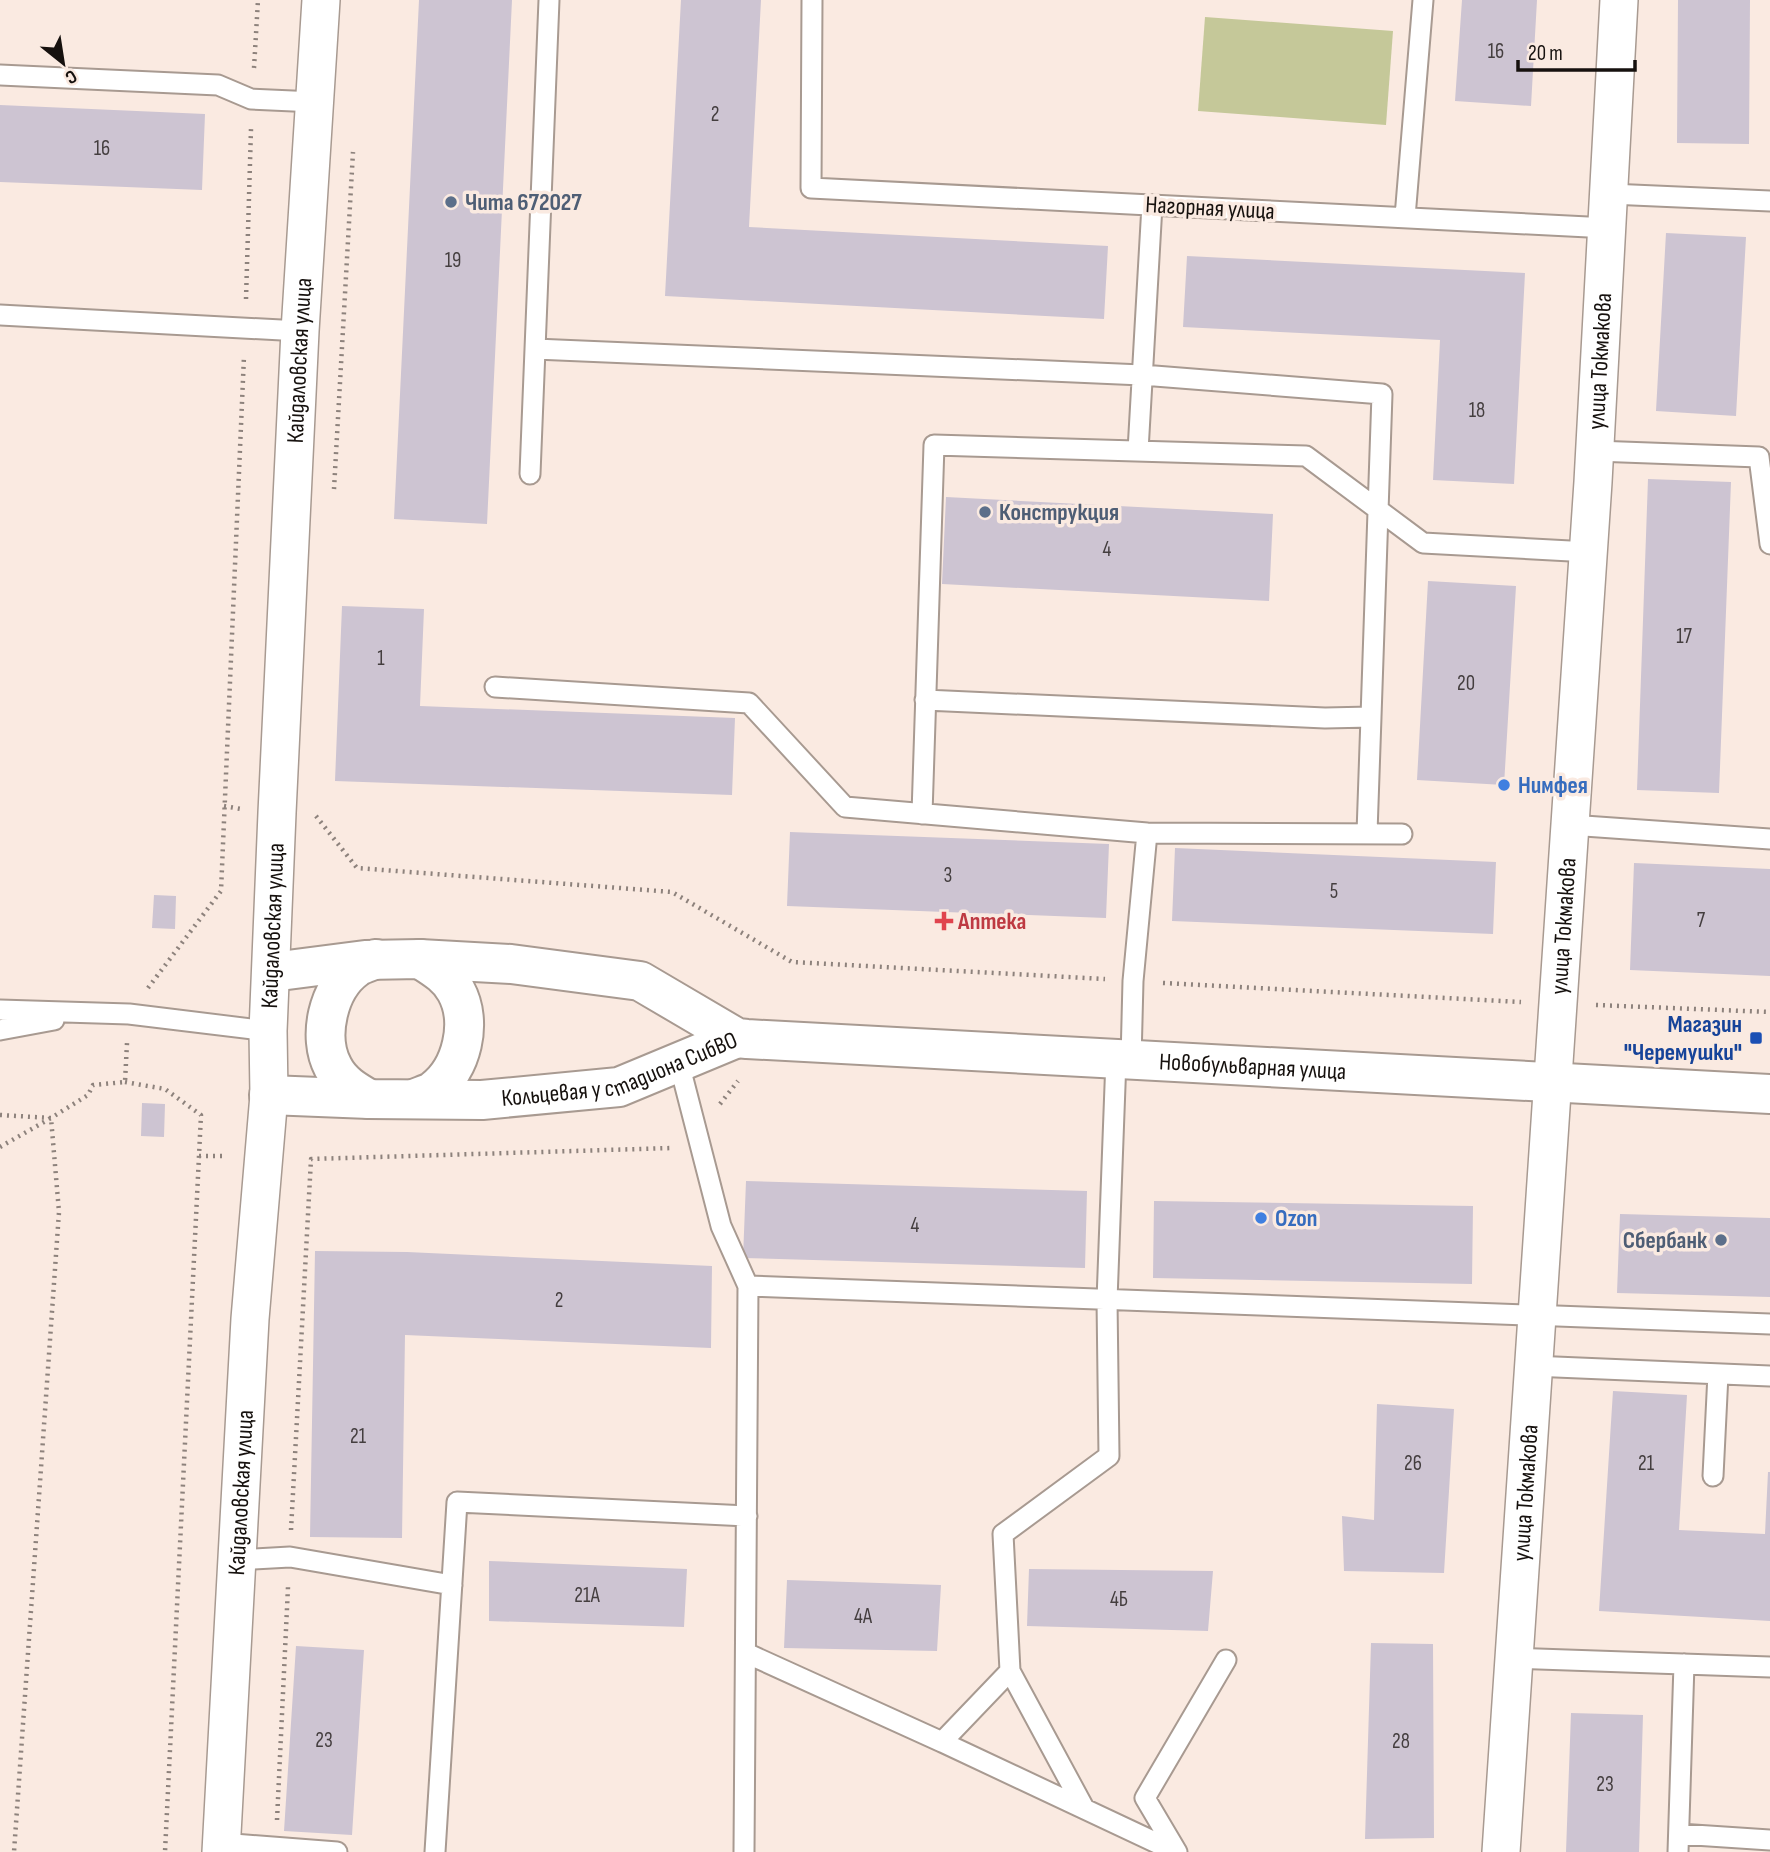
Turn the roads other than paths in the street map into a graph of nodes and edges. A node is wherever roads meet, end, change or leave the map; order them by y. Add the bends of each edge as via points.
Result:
1 (321, 0) edge
2 (549, 0) edge
3 (812, 0) edge
4 (1423, 0) edge
5 (1619, 0) edge
6 (0, 75) edge
7 (315, 102) junction
8 (1770, 201) edge
9 (1152, 205) junction
10 (1609, 211) junction
11 (1405, 218) junction
12 (0, 315) edge
13 (300, 331) junction
14 (535, 349) junction
15 (1142, 375) junction
16 (1138, 451) junction
17 (1595, 451) junction
18 (530, 474) dead end
19 (1379, 510) junction
20 (1770, 544) edge
21 (1589, 552) junction
22 (495, 687) dead end
23 (925, 700) junction
24 (1371, 717) junction
25 (922, 814) junction
26 (1570, 825) junction
27 (1147, 833) junction
28 (1367, 833) junction
29 (1402, 834) dead end
30 (1770, 839) edge
31 (376, 959) junction
32 (420, 959) junction
33 (272, 971) junction
34 (0, 1010) edge
35 (89, 1013) junction
36 (0, 1030) edge
37 (268, 1031) junction
38 (737, 1038) junction
39 (1124, 1059) junction
40 (679, 1063) junction
41 (1552, 1083) junction
42 (1770, 1094) edge
43 (269, 1095) junction
44 (369, 1099) junction
45 (414, 1099) junction
46 (748, 1286) junction
47 (1107, 1300) junction
48 (1536, 1316) junction
49 (1770, 1324) edge
50 (1532, 1366) junction
51 (1718, 1374) junction
52 (1770, 1376) edge
53 (1713, 1476) dead end
54 (747, 1516) junction
55 (237, 1560) junction
56 (452, 1584) junction
57 (746, 1653) junction
58 (1513, 1658) junction
59 (1226, 1660) dead end
60 (1684, 1664) junction
61 (1770, 1667) edge
62 (1010, 1671) junction
63 (942, 1742) junction
64 (1084, 1808) junction
65 (1770, 1840) edge
66 (1679, 1843) edge
67 (221, 1848) edge
68 (338, 1852) edge
69 (435, 1852) edge
70 (744, 1852) edge
71 (1177, 1852) edge
72 (1500, 1852) edge

1 - 7 street, Кайдаловская улица
2 - 14 lane
3 - 9 lane, Нагорная улица via 811,188
4 - 11 lane
5 - 10 street, улица Токмакова
6 - 7 lane via 218,85 251,99
7 - 13 street, Кайдаловская улица
8 - 10 lane, Нагорная улица
9 - 11 lane, Нагорная улица
9 - 15 lane
10 - 11 lane, Нагорная улица
10 - 17 street, улица Токмакова
12 - 13 lane
13 - 33 street, Кайдаловская улица
14 - 15 lane
14 - 18 lane
15 - 16 lane
15 - 19 lane via 1382,394
16 - 19 lane via 1306,456
16 - 23 lane via 934,445
17 - 20 lane via 1759,457
17 - 21 street, улица Токмакова
19 - 21 lane via 1423,543
19 - 24 lane
21 - 26 street, улица Токмакова
22 - 25 lane via 749,703 845,807
23 - 24 lane
23 - 25 lane
24 - 28 lane
25 - 27 lane
26 - 30 lane
26 - 41 street, улица Токмакова
27 - 28 lane
27 - 39 lane
28 - 29 lane
31 - 32 street, Кольцевая у стадиона СибВО
31 - 33 street, Кольцевая у стадиона СибВО
31 - 44 street via 356,968 338,988 328,1013 326,1041 333,1067 348,1086
32 - 38 street, Кольцевая у стадиона СибВО via 511,964 640,981
32 - 45 street via 442,973 457,992 464,1018 462,1045 452,1070 433,1091
33 - 37 street, Кайдаловская улица
34 - 35 lane
35 - 36 lane
35 - 37 lane
37 - 43 street, Кайдаловская улица
38 - 39 street, Новобульварная улица
38 - 40 street, Кольцевая у стадиона СибВО
39 - 41 street, Новобульварная улица
39 - 47 lane
40 - 45 street, Кольцевая у стадиона СибВО via 619,1087 482,1100
40 - 46 lane via 721,1226
41 - 42 street, Новобульварная улица
41 - 48 street, улица Токмакова
43 - 44 street, Кольцевая у стадиона СибВО
43 - 55 street, Кайдаловская улица via 250,1319
44 - 45 street, Кольцевая у стадиона СибВО
46 - 47 lane
46 - 54 lane
47 - 48 lane
47 - 62 lane via 1108,1456 1003,1534
48 - 49 lane
48 - 50 street, улица Токмакова
50 - 51 lane
50 - 58 street, улица Токмакова
51 - 52 lane
51 - 53 lane
54 - 56 lane via 457,1502
54 - 57 lane
55 - 56 lane via 290,1557
55 - 67 street, Кайдаловская улица
56 - 69 lane
57 - 63 lane
57 - 70 lane
58 - 60 lane
58 - 72 street, улица Токмакова
59 - 71 lane via 1145,1798
60 - 61 lane
60 - 66 lane
62 - 63 lane
62 - 64 lane
63 - 64 lane
64 - 71 lane
65 - 66 lane
67 - 68 lane

